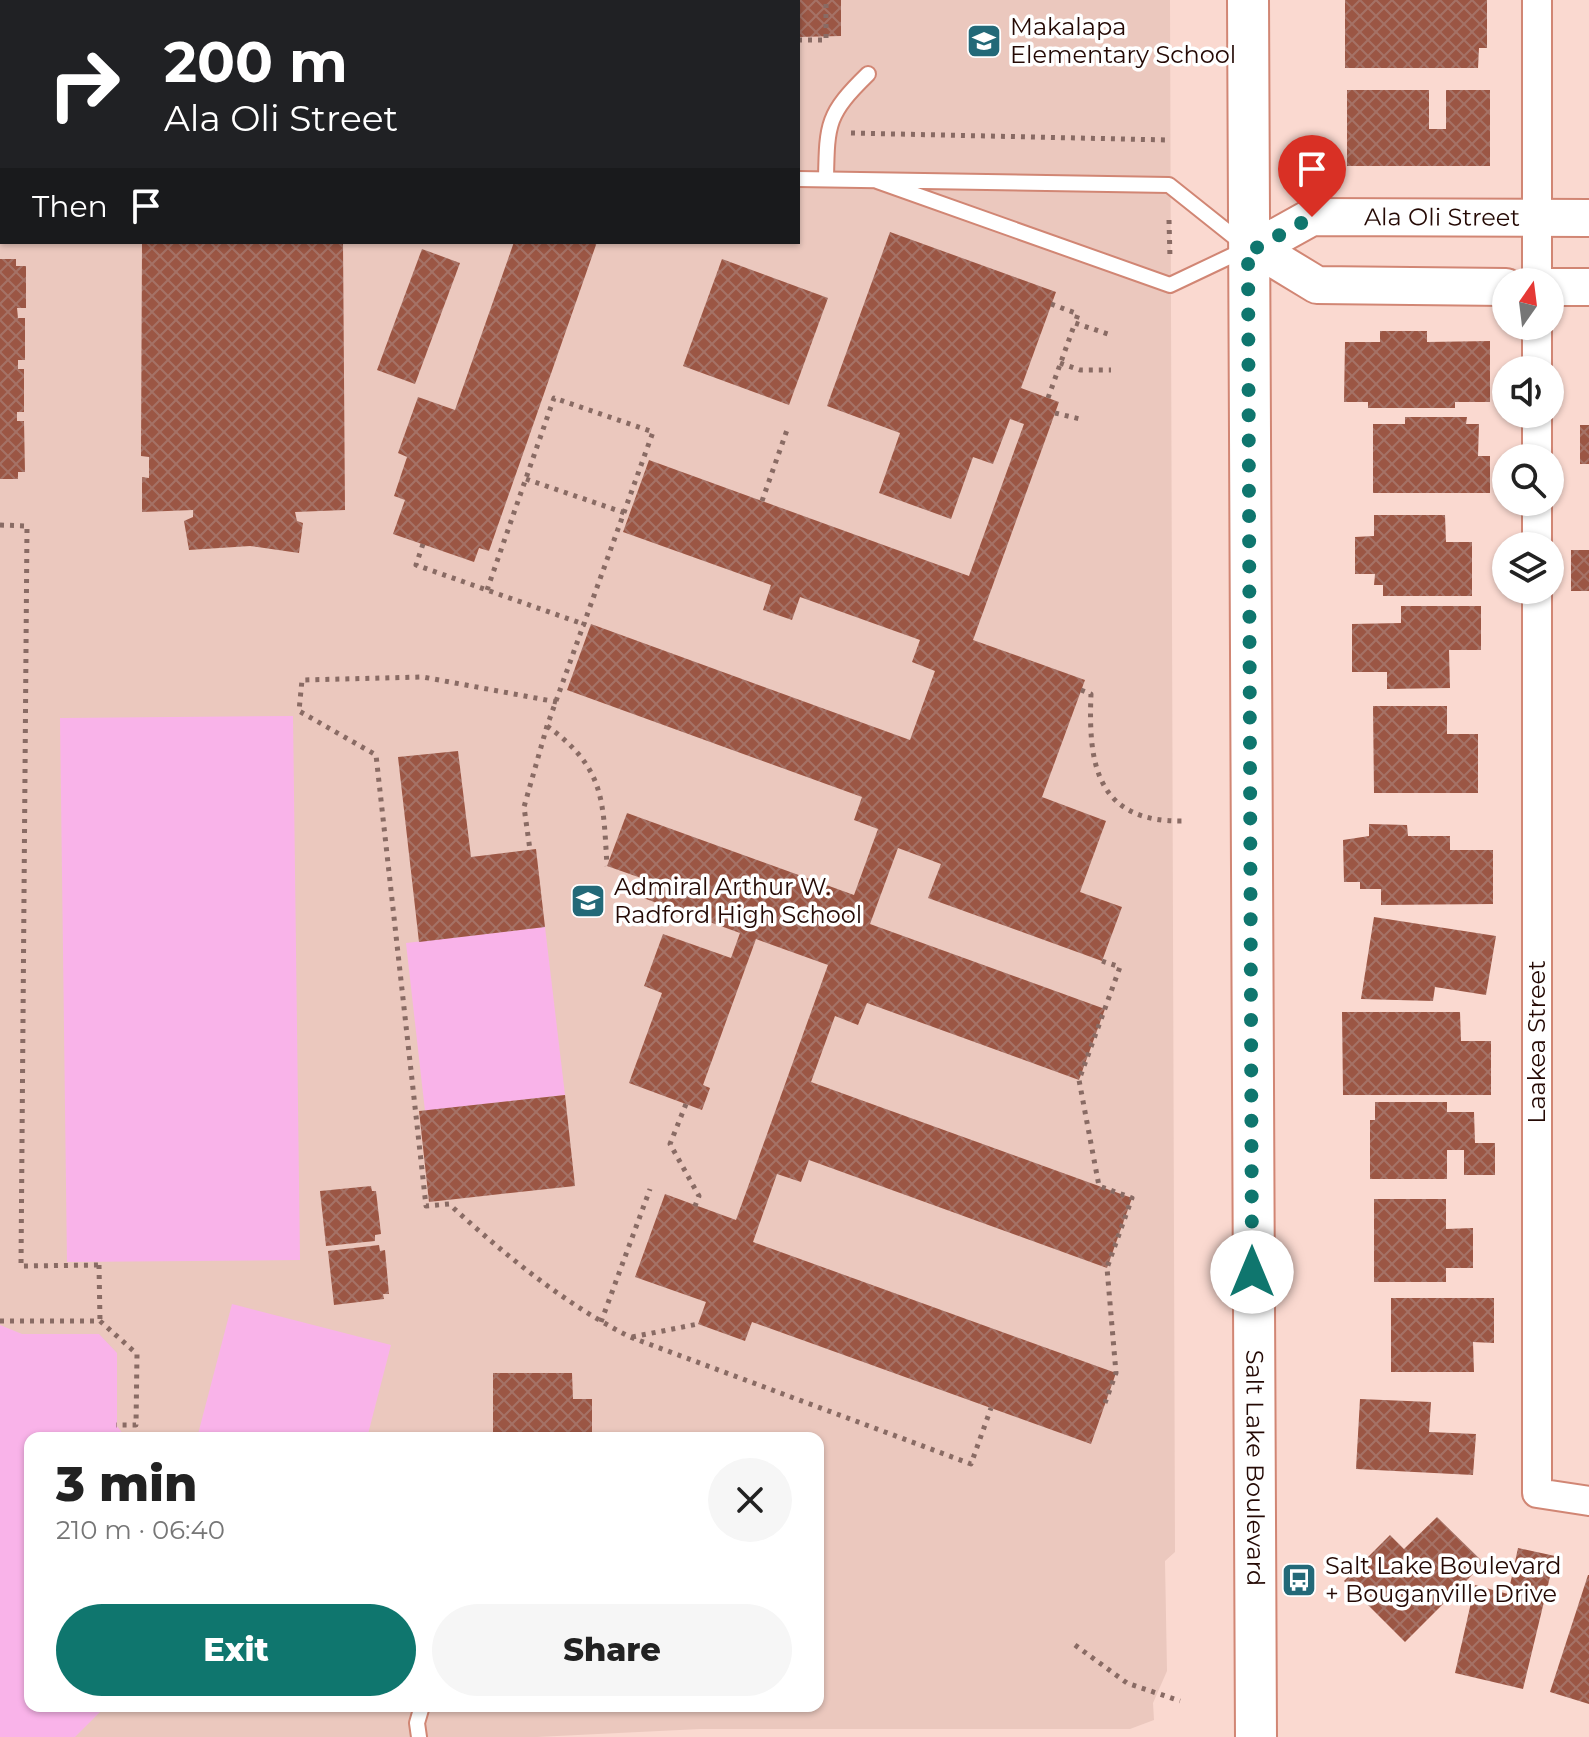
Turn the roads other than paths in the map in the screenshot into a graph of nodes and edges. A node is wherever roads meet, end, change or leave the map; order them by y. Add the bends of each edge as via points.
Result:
1 (1248, 0) edge
2 (1537, 0) edge
3 (868, 74) dead end
4 (800, 179) edge
5 (826, 179) junction
6 (877, 181) junction
7 (1536, 217) junction
8 (1589, 218) edge
9 (1252, 248) junction
10 (1537, 268) edge
11 (1492, 287) edge
12 (1564, 287) edge
13 (1589, 287) edge
14 (1537, 604) edge
15 (1589, 1501) edge
16 (420, 1712) edge
17 (419, 1737) edge
18 (1256, 1737) edge

1 - 9 main road, Salt Lake Boulevard
2 - 7 street
3 - 5 lane via 838,103 827,133
4 - 5 lane
5 - 6 lane
6 - 9 lane via 1169,185
6 - 9 lane via 1170,285
7 - 8 street, Ala Oli Street
7 - 9 street, Ala Oli Street via 1312,217
7 - 10 street
9 - 11 street via 1317,285
9 - 18 main road, Salt Lake Boulevard
12 - 13 street
14 - 15 street, Laakea Street via 1537,1493
16 - 17 lane

